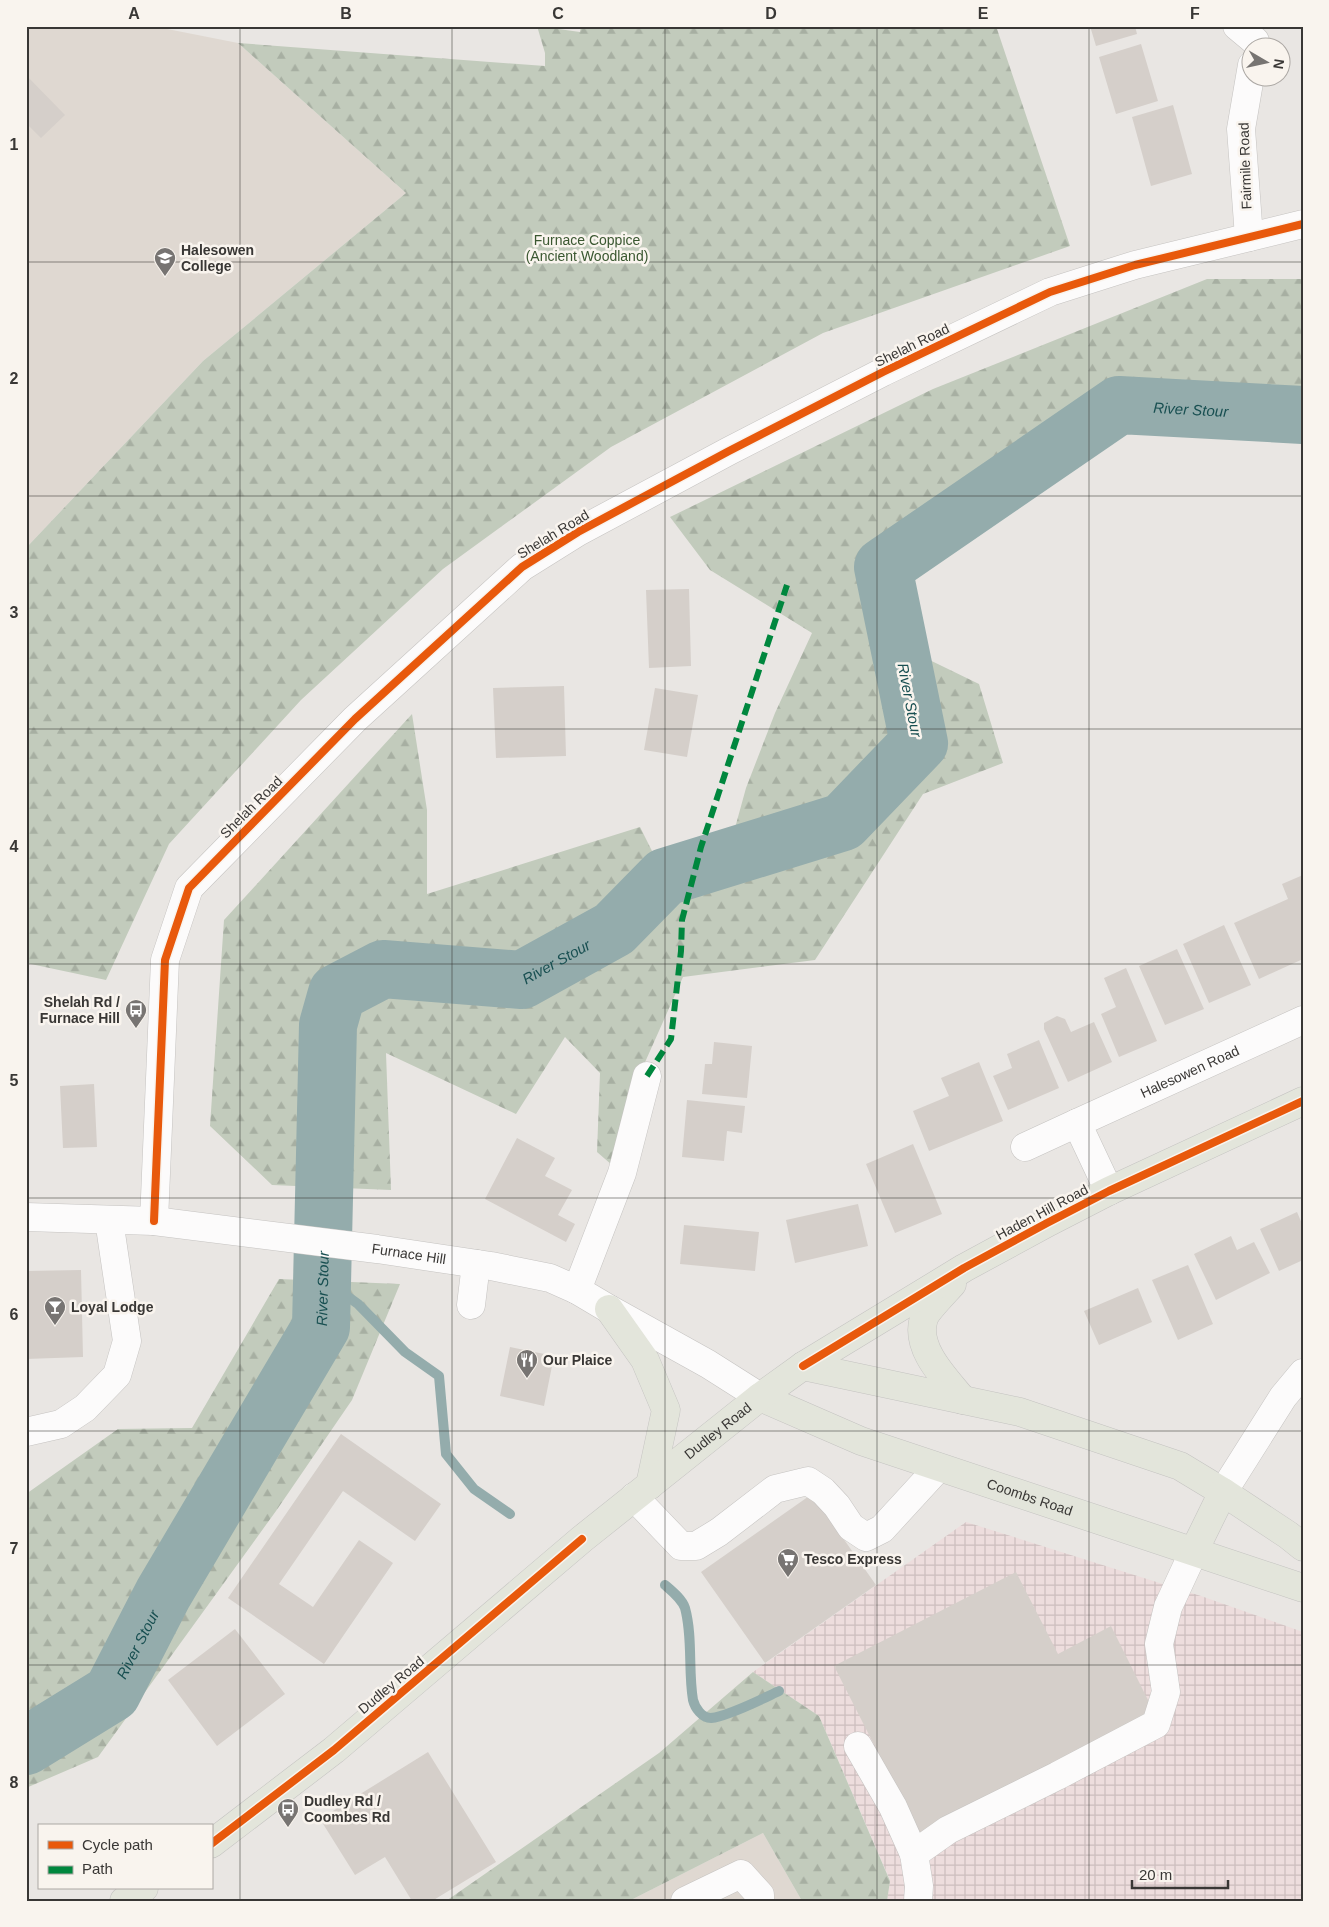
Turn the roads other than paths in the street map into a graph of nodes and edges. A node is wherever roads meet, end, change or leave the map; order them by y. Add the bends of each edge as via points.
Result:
1 (1246, 88) edge
2 (1303, 224) edge
3 (1249, 237) junction
4 (1303, 1020) edge
5 (647, 1076) dead end
6 (1303, 1101) edge
7 (1077, 1123) junction
8 (1025, 1147) dead end
9 (1109, 1191) junction
10 (26, 1217) edge
11 (109, 1220) junction
12 (154, 1221) junction
13 (476, 1264) junction
14 (964, 1268) junction
15 (577, 1290) junction
16 (471, 1305) dead end
17 (609, 1309) junction
18 (803, 1366) junction
19 (1303, 1373) edge
20 (760, 1397) junction
21 (962, 1400) junction
22 (26, 1432) edge
23 (938, 1468) junction
24 (642, 1491) junction
25 (1223, 1492) junction
26 (1303, 1547) edge
27 (1194, 1551) junction
28 (1303, 1588) edge
29 (858, 1746) dead end
30 (212, 1843) edge
31 (914, 1854) junction
32 (141, 1890) edge
33 (124, 1901) edge
34 (686, 1901) edge
35 (760, 1901) edge
36 (918, 1901) edge

1 - 3 street, Fairmile Road via 1241,129
2 - 3 street, Shelah Road
3 - 12 street, Shelah Road via 1135,265 1050,292 729,451 578,532 507,580 354,720 189,888 165,960
4 - 7 street, Halesowen Road
5 - 15 street via 622,1174
6 - 9 main road, Haden Hill Road
7 - 8 street, Halesowen Road
7 - 9 street
9 - 14 main road, Haden Hill Road
10 - 11 street, Furnace Hill
11 - 12 street, Furnace Hill
11 - 22 street via 126,1341 117,1375 85,1408 61,1424
12 - 13 street, Furnace Hill
13 - 15 street, Furnace Hill via 550,1278
13 - 16 street
14 - 18 main road, Haden Hill Road
14 - 21 main road via 924,1317 923,1338 931,1360
15 - 17 street, Furnace Hill
17 - 20 street, Furnace Hill
17 - 24 main road via 645,1360 666,1410
18 - 20 main road, Dudley Road
18 - 21 main road
19 - 25 street
20 - 23 main road, Coombs Road via 860,1441
20 - 24 main road, Dudley Road
21 - 25 main road via 1020,1412 1180,1466
23 - 24 street via 882,1529 866,1537 851,1527 824,1491 808,1481 775,1489 696,1546 681,1546
23 - 27 main road, Coombs Road
24 - 30 main road, Dudley Road via 334,1750
25 - 26 main road
25 - 27 main road
27 - 28 main road, Coombs Road
27 - 31 street via 1168,1607 1158,1644 1166,1692 1156,1724 948,1830
29 - 31 street via 893,1806
31 - 36 street
32 - 33 main road
34 - 35 street via 741,1874 760,1894

